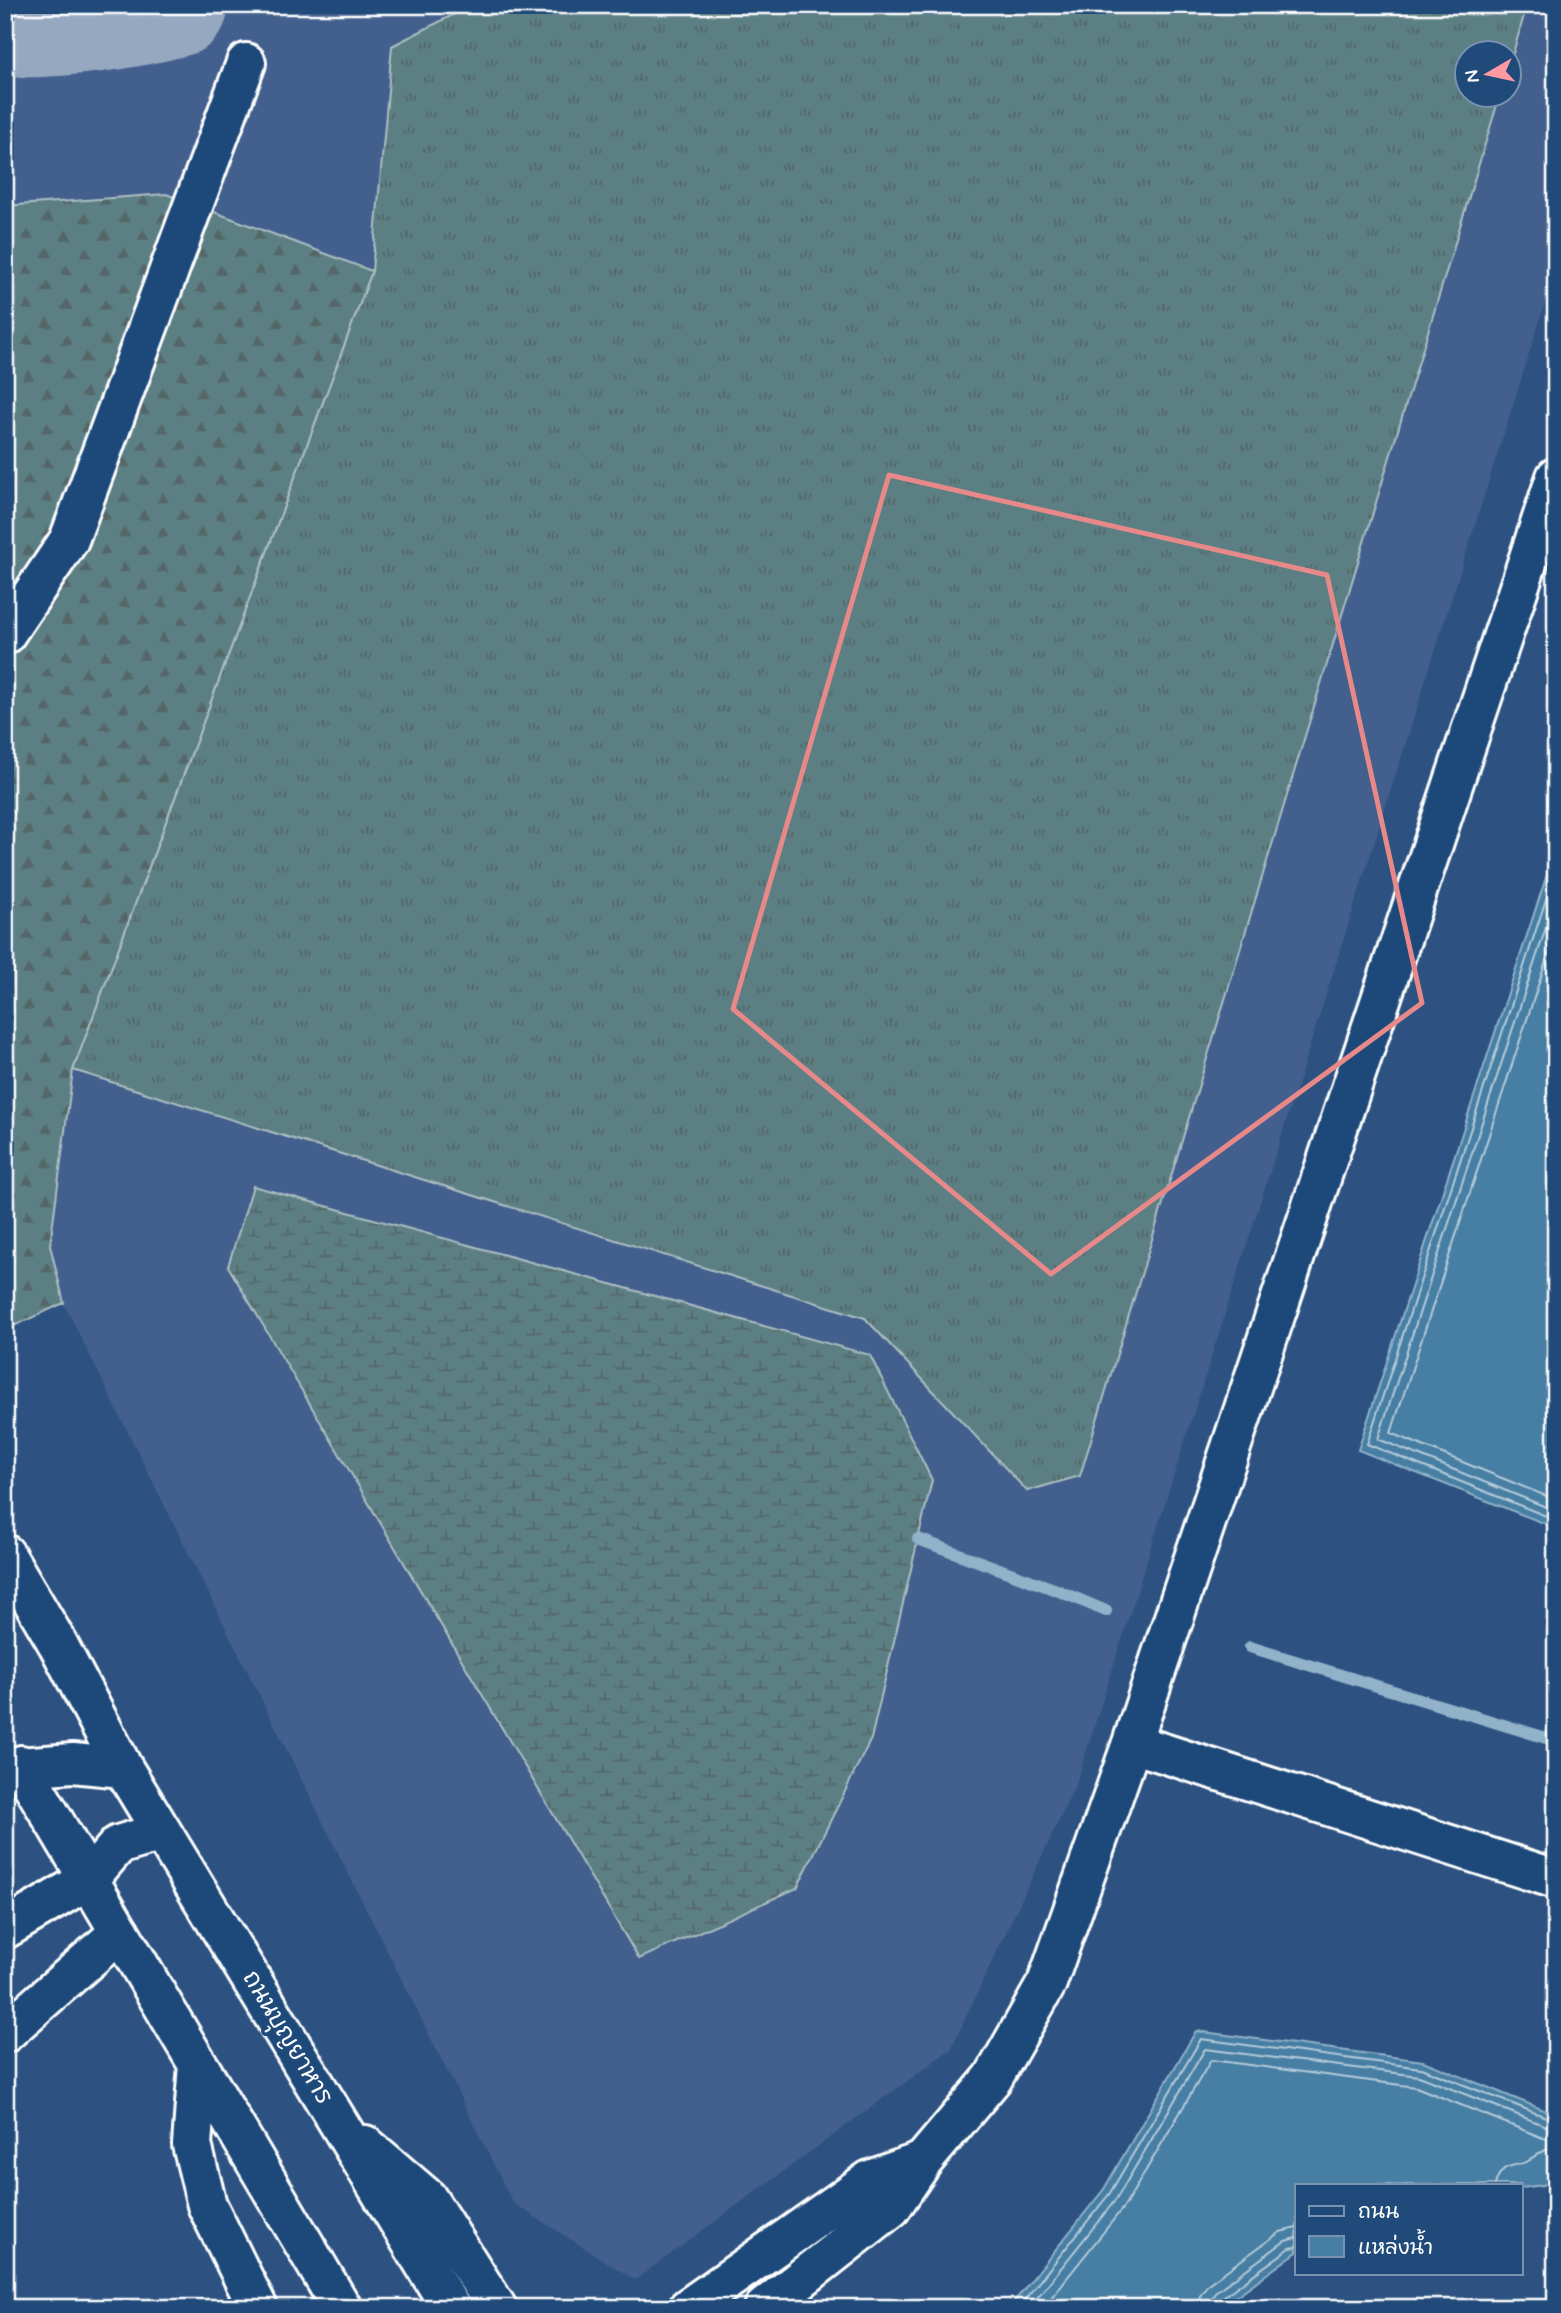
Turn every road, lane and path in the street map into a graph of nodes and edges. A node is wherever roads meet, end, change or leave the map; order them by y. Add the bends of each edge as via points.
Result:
1 (246, 62) dead end
2 (1556, 477) edge
3 (5, 635) edge
4 (5, 1555) edge
5 (1132, 1743) junction
6 (13, 1766) edge
7 (123, 1768) junction
8 (162, 1832) junction
9 (89, 1879) junction
10 (1556, 1879) edge
11 (5, 1929) edge
12 (120, 1932) junction
13 (5, 2033) edge
14 (198, 2064) junction
15 (337, 2120) junction
16 (923, 2161) junction
17 (258, 2308) edge
18 (342, 2308) edge
19 (451, 2308) edge
20 (497, 2308) edge
21 (688, 2308) edge
22 (764, 2308) edge

1 - 3 street via 69,540
2 - 5 street
4 - 7 street, ถนนบุญยาหาร
5 - 10 street
5 - 16 street via 1047,1983 993,2078
6 - 7 street via 74,1763
6 - 9 street
7 - 8 street, ถนนบุญยาหาร
8 - 9 street via 118,1845
8 - 15 street, ถนนบุญยาหาร
9 - 11 street
9 - 12 street
12 - 13 street
12 - 14 street
14 - 17 street via 192,2144 207,2205
14 - 18 street
15 - 19 street, ถนนบุญยาหาร
15 - 20 street via 427,2198
16 - 21 street via 870,2180
16 - 22 street via 891,2208

